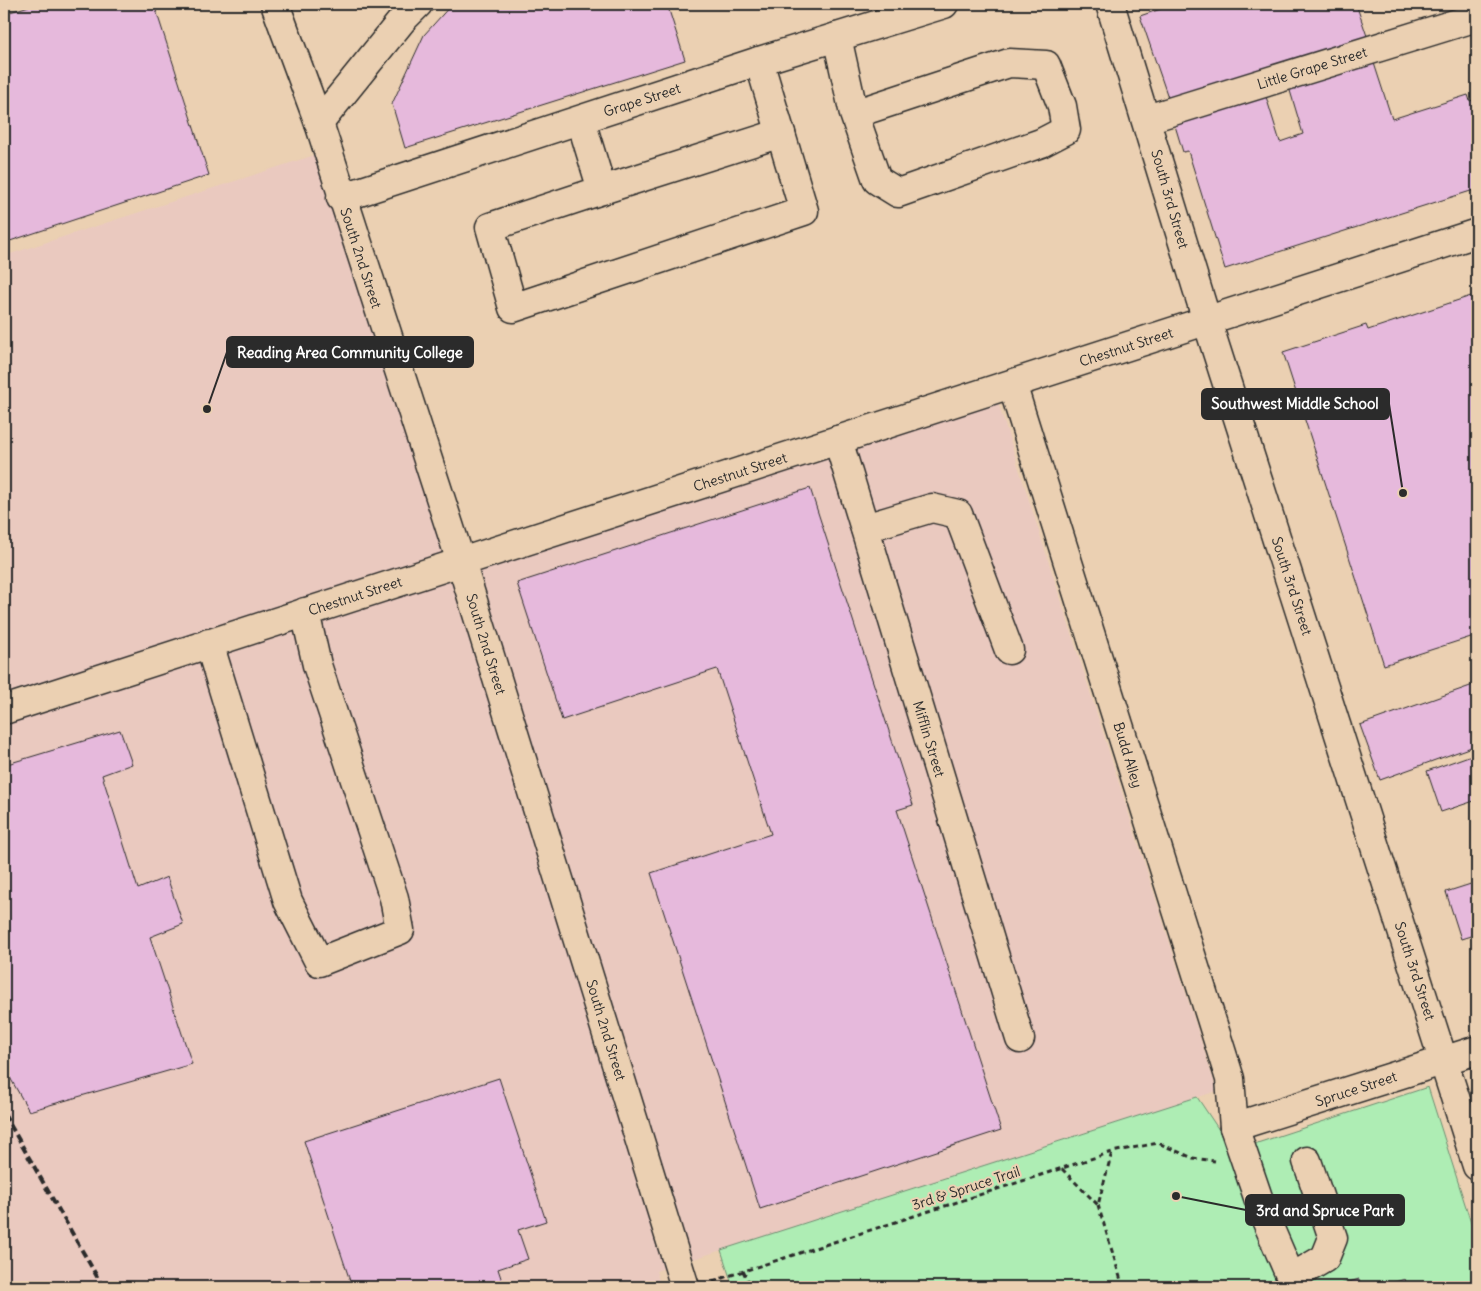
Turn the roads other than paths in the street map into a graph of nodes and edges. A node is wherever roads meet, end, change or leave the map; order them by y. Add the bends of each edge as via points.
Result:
1 (275, 4) edge
2 (418, 4) edge
3 (944, 4) edge
4 (1110, 4) edge
5 (1477, 16) edge
6 (837, 37) junction
7 (759, 61) junction
8 (854, 114) junction
9 (581, 120) junction
10 (1147, 120) junction
11 (319, 123) junction
12 (781, 133) junction
13 (602, 190) junction
14 (341, 198) junction
15 (1477, 233) edge
16 (1206, 321) junction
17 (1012, 384) junction
18 (838, 440) junction
19 (865, 528) junction
20 (461, 562) junction
21 (305, 612) junction
22 (209, 643) junction
23 (1009, 650) dead end
24 (4, 710) edge
25 (1020, 1039) dead end
26 (1477, 1050) edge
27 (1444, 1060) junction
28 (1234, 1127) junction
29 (1308, 1161) dead end
30 (1477, 1166) edge
31 (698, 1285) edge

1 - 11 street, South 2nd Street
2 - 11 street
3 - 6 street, Grape Street
4 - 10 street, South 3rd Street
5 - 10 street, Little Grape Street
6 - 7 street, Grape Street
6 - 8 street
7 - 9 street, Grape Street
7 - 12 street
8 - 8 street via 877,180 898,193 1040,143 1066,130 1062,106 1046,65 1009,63
9 - 13 street
9 - 14 street, Grape Street
10 - 16 street, South 3rd Street
11 - 14 street, South 2nd Street
12 - 13 street
12 - 13 street via 804,211 513,308 490,227
14 - 20 street, South 2nd Street
15 - 16 street, Chestnut Street
16 - 17 street, Chestnut Street
16 - 27 street, South 3rd Street
17 - 18 street, Chestnut Street
17 - 28 street, Budd Alley via 1230,1079
18 - 19 street, Mifflin Street
18 - 20 street, Chestnut Street
19 - 23 street via 932,508 958,514
19 - 25 street, Mifflin Street
20 - 21 street, Chestnut Street
20 - 31 street, South 2nd Street
21 - 22 street, Chestnut Street
21 - 22 street via 317,665 394,898 400,930 319,962 288,901
22 - 24 street, Chestnut Street
26 - 27 street, Spruce Street
27 - 28 street, Spruce Street
27 - 30 street, South 3rd Street
28 - 29 street, Budd Alley via 1264,1215 1291,1278 1325,1258 1333,1238

